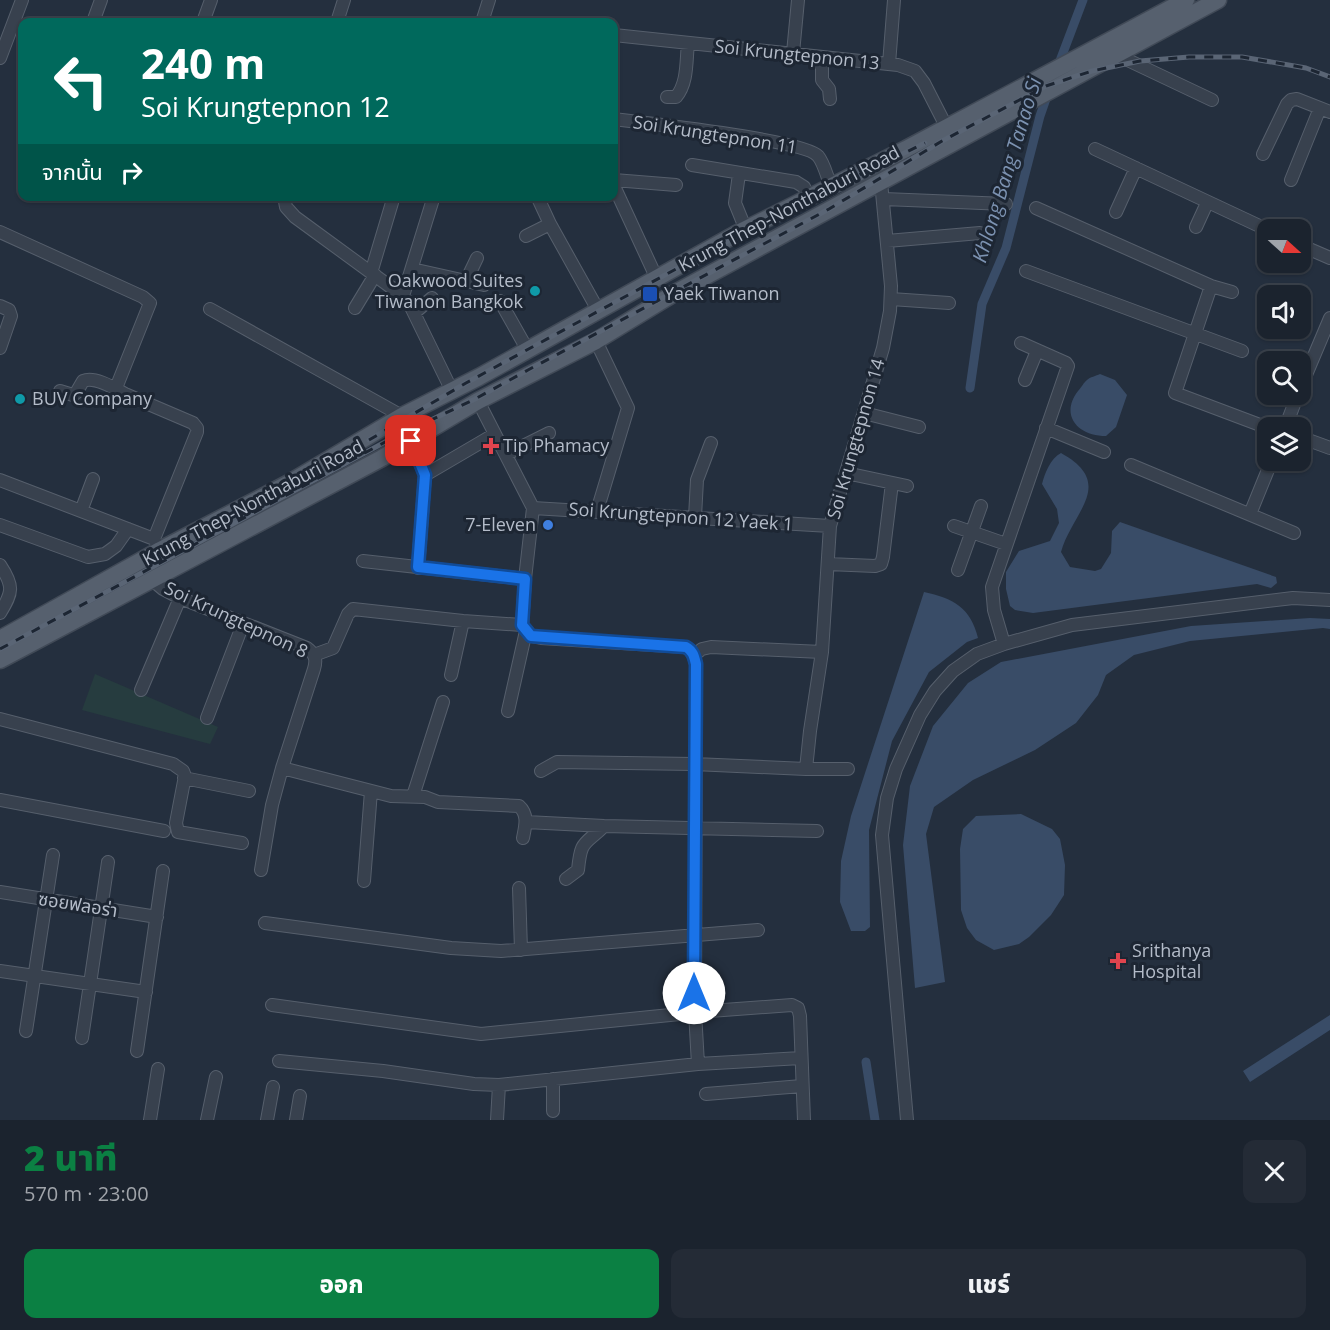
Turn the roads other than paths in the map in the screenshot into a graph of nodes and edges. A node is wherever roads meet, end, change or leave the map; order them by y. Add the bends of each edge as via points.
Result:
1 (22, 0) edge
2 (101, 0) edge
3 (211, 0) edge
4 (344, 0) edge
5 (489, 0) edge
6 (798, 0) edge
7 (894, 0) edge
8 (1186, 0) edge
9 (1218, 0) edge
10 (94, 18) edge
11 (204, 18) edge
12 (338, 18) edge
13 (483, 18) edge
14 (5, 28) edge
15 (618, 34) edge
16 (688, 43) junction
17 (1110, 52) junction
18 (793, 53) junction
19 (822, 57) junction
20 (0, 58) edge
21 (889, 63) junction
22 (667, 97) dead end
23 (830, 99) dead end
24 (1212, 100) dead end
25 (1325, 110) edge
26 (618, 119) edge
27 (947, 128) junction
28 (1095, 149) dead end
29 (1263, 154) dead end
30 (692, 165) dead end
31 (1136, 168) junction
32 (739, 174) junction
33 (618, 180) edge
34 (1291, 180) dead end
35 (881, 182) junction
36 (676, 185) dead end
37 (831, 186) junction
38 (618, 195) edge
39 (809, 198) junction
40 (884, 199) junction
41 (285, 201) edge
42 (393, 201) edge
43 (432, 201) edge
44 (539, 201) edge
45 (1207, 203) junction
46 (1006, 204) dead end
47 (1036, 208) dead end
48 (1116, 212) dead end
49 (550, 224) junction
50 (1257, 225) edge
51 (1197, 227) dead end
52 (746, 230) junction
53 (0, 232) edge
54 (980, 233) dead end
55 (526, 236) dead end
56 (887, 241) junction
57 (1311, 250) edge
58 (477, 258) dead end
59 (1330, 258) edge
60 (412, 269) junction
61 (1026, 271) dead end
62 (373, 274) junction
63 (657, 279) junction
64 (466, 282) junction
65 (484, 285) dead end
66 (1211, 286) junction
67 (1232, 292) dead end
68 (403, 296) junction
69 (432, 298) dead end
70 (891, 299) junction
71 (500, 302) dead end
72 (949, 303) dead end
73 (0, 306) edge
74 (356, 308) dead end
75 (210, 309) dead end
76 (598, 310) junction
77 (414, 313) junction
78 (1330, 318) edge
79 (1195, 334) junction
80 (1326, 338) edge
81 (596, 341) junction
82 (1021, 343) dead end
83 (0, 348) edge
84 (527, 350) junction
85 (1037, 351) junction
86 (1242, 351) dead end
87 (1311, 367) edge
88 (1025, 380) dead end
89 (116, 388) junction
90 (60, 391) dead end
91 (452, 391) junction
92 (478, 401) junction
93 (864, 413) junction
94 (402, 416) junction
95 (1257, 424) edge
96 (919, 427) dead end
97 (1046, 428) junction
98 (549, 433) dead end
99 (495, 434) junction
100 (363, 440) junction
101 (411, 441) junction
102 (1311, 441) edge
103 (711, 443) dead end
104 (1330, 448) edge
105 (1104, 452) dead end
106 (507, 454) junction
107 (375, 461) junction
108 (326, 462) junction
109 (1131, 465) dead end
110 (1268, 471) edge
111 (846, 473) junction
112 (425, 475) junction
113 (93, 479) dead end
114 (0, 480) edge
115 (338, 481) junction
116 (892, 483) junction
117 (907, 486) dead end
118 (981, 506) dead end
119 (533, 508) junction
120 (81, 511) junction
121 (597, 511) junction
122 (1250, 514) junction
123 (695, 517) junction
124 (0, 525) edge
125 (830, 526) junction
126 (954, 526) dead end
127 (128, 529) junction
128 (972, 532) junction
129 (1294, 532) dead end
130 (157, 544) junction
131 (1006, 544) junction
132 (363, 561) dead end
133 (828, 564) junction
134 (0, 565) edge
135 (418, 567) junction
136 (958, 570) dead end
137 (151, 579) junction
138 (525, 579) junction
139 (180, 598) junction
140 (1330, 600) edge
141 (0, 613) edge
142 (463, 621) junction
143 (243, 624) junction
144 (524, 628) junction
145 (0, 639) edge
146 (1004, 644) junction
147 (822, 652) junction
148 (314, 655) junction
149 (694, 655) junction
150 (0, 660) edge
151 (451, 675) dead end
152 (141, 690) dead end
153 (443, 702) dead end
154 (508, 711) dead end
155 (207, 718) dead end
156 (0, 719) edge
157 (694, 764) junction
158 (282, 768) junction
159 (806, 769) junction
160 (848, 769) dead end
161 (541, 771) dead end
162 (184, 778) junction
163 (249, 791) dead end
164 (370, 791) junction
165 (413, 796) junction
166 (0, 800) edge
167 (526, 822) junction
168 (604, 826) junction
169 (694, 828) junction
170 (164, 831) dead end
171 (817, 831) dead end
172 (523, 838) dead end
173 (242, 843) dead end
174 (53, 855) dead end
175 (108, 862) dead end
176 (261, 870) dead end
177 (163, 871) dead end
178 (566, 879) dead end
179 (364, 881) dead end
180 (519, 888) dead end
181 (0, 892) edge
182 (46, 900) junction
183 (102, 908) junction
184 (157, 917) junction
185 (266, 923) dead end
186 (758, 930) dead end
187 (694, 935) junction
188 (521, 950) junction
189 (0, 971) edge
190 (34, 976) junction
191 (90, 984) junction
192 (146, 992) junction
193 (272, 1005) dead end
194 (695, 1012) junction
195 (26, 1031) dead end
196 (82, 1038) dead end
197 (137, 1051) dead end
198 (801, 1058) junction
199 (279, 1060) dead end
200 (698, 1064) junction
201 (158, 1069) dead end
202 (216, 1077) dead end
203 (553, 1079) junction
204 (499, 1085) junction
205 (802, 1086) junction
206 (273, 1088) dead end
207 (706, 1095) dead end
208 (300, 1096) dead end
209 (553, 1111) dead end
210 (150, 1120) edge
211 (207, 1120) edge
212 (267, 1120) edge
213 (296, 1120) edge
214 (497, 1120) edge
215 (804, 1120) edge
216 (907, 1120) edge

1 - 14 street
2 - 10 street
3 - 11 street
4 - 12 street
5 - 13 street
6 - 18 street
7 - 21 street
8 - 17 main road, Krung Thep-Nonthaburi Road
9 - 17 main road, Krung Thep-Nonthaburi Road
14 - 20 street
15 - 16 street, Soi Krungtepnon 13
16 - 18 street, Soi Krungtepnon 13
16 - 22 street via 680,93
17 - 24 street
17 - 27 main road, Krung Thep-Nonthaburi Road via 1066,63
17 - 35 main road, Krung Thep-Nonthaburi Road via 1064,82
18 - 19 street, Soi Krungtepnon 13
19 - 21 street, Soi Krungtepnon 13
19 - 23 street via 822,80
21 - 27 street, Soi Krungtepnon 13 via 915,71
25 - 29 street via 1291,100
25 - 34 street
26 - 37 street, Soi Krungtepnon 11 via 798,146 819,156
27 - 37 main road, Krung Thep-Nonthaburi Road
28 - 31 street
30 - 32 street
31 - 45 street
31 - 48 street
32 - 39 street via 801,184
32 - 52 street via 735,203
33 - 36 street
35 - 40 street, Soi Krungtepnon 14
35 - 81 main road, Krung Thep-Nonthaburi Road via 673,294
37 - 39 main road, Krung Thep-Nonthaburi Road
38 - 63 street
39 - 52 main road, Krung Thep-Nonthaburi Road
40 - 46 street
40 - 56 street, Soi Krungtepnon 14
41 - 62 street via 295,217
42 - 62 street
43 - 60 street
44 - 49 street
45 - 50 street
45 - 51 street
47 - 66 street
49 - 55 street
49 - 76 street
52 - 63 main road, Krung Thep-Nonthaburi Road
53 - 89 street via 150,303
54 - 56 street
56 - 70 street, Soi Krungtepnon 14
57 - 59 street
58 - 64 street
60 - 64 street
60 - 68 street
61 - 79 street
62 - 68 street
62 - 74 street
63 - 76 main road, Krung Thep-Nonthaburi Road
64 - 65 street
66 - 67 street
66 - 79 street
68 - 77 street
69 - 77 street
70 - 72 street
70 - 93 street, Soi Krungtepnon 14 via 883,348
71 - 84 street
73 - 83 street via 9,310 10,316
75 - 94 street
76 - 84 main road, Krung Thep-Nonthaburi Road
77 - 91 street
78 - 80 street
79 - 86 street
79 - 95 street via 1175,393
80 - 87 street
81 - 92 main road, Krung Thep-Nonthaburi Road
81 - 121 street via 628,408
82 - 85 street
84 - 91 main road, Krung Thep-Nonthaburi Road
85 - 88 street
85 - 97 street via 1068,366
89 - 90 street via 88,379 82,381 73,395
89 - 130 street via 197,428
91 - 94 main road, Krung Thep-Nonthaburi Road
92 - 99 street
92 - 101 main road, Krung Thep-Nonthaburi Road
93 - 96 street
93 - 111 street, Soi Krungtepnon 14
94 - 100 main road, Krung Thep-Nonthaburi Road
97 - 105 street
97 - 131 street
98 - 106 street
99 - 106 street
99 - 112 street
100 - 107 main road via 364,451
100 - 108 main road, Krung Thep-Nonthaburi Road
101 - 107 main road, Krung Thep-Nonthaburi Road
101 - 112 street
102 - 104 street
103 - 123 street via 697,480
106 - 119 street
107 - 115 main road, Krung Thep-Nonthaburi Road
108 - 115 main road via 336,469
108 - 130 main road, Krung Thep-Nonthaburi Road
109 - 122 street
110 - 122 street
111 - 116 street
111 - 125 street, Soi Krungtepnon 14
112 - 135 street
113 - 120 street
114 - 120 street
115 - 137 main road, Krung Thep-Nonthaburi Road
116 - 117 street
116 - 133 street via 881,564
118 - 128 street
119 - 121 street, Soi Krungtepnon 12 Yaek 1
119 - 138 street
120 - 127 street
121 - 123 street, Soi Krungtepnon 12 Yaek 1
122 - 129 street
123 - 125 street, Soi Krungtepnon 12 Yaek 1
124 - 127 street via 88,557 105,554
125 - 133 street, Soi Krungtepnon 14
126 - 128 street
127 - 130 street
128 - 131 street
128 - 136 street
130 - 145 main road, Krung Thep-Nonthaburi Road
131 - 146 street via 992,586 993,610
132 - 135 street
133 - 147 street, Soi Krungtepnon 14
134 - 141 street via 11,590
135 - 138 street
137 - 139 street, Soi Krungtepnon 8
137 - 150 main road, Krung Thep-Nonthaburi Road
138 - 144 street
139 - 143 street, Soi Krungtepnon 8
139 - 152 street
140 - 146 street via 1293,598 1072,625
142 - 144 street
142 - 148 street via 353,609 333,648
142 - 151 street
143 - 148 street, Soi Krungtepnon 8 via 306,648
143 - 155 street
144 - 149 street via 531,636 541,638 686,647
144 - 154 street
146 - 216 street via 977,654 953,671 934,692 907,741 887,798 882,835 884,871
147 - 149 street via 711,647
147 - 159 street, Soi Krungtepnon 14
148 - 158 street, Soi Krungtepnon 8 via 314,669
149 - 157 street
153 - 165 street
156 - 162 street via 173,764 183,771
157 - 159 street
157 - 161 street via 557,762
157 - 169 street
158 - 164 street
158 - 176 street, Soi Krungtepnon 8
159 - 160 street
162 - 163 street
162 - 173 street via 178,832
164 - 165 street
164 - 179 street
165 - 167 street via 438,802 519,806
166 - 170 street
167 - 168 street
167 - 172 street
168 - 169 street
168 - 178 street via 582,844 578,870
169 - 171 street
169 - 187 street
174 - 182 street
175 - 183 street
177 - 184 street
180 - 188 street
181 - 182 street, ซอยฟลอร่า
182 - 183 street, ซอยฟลอร่า
182 - 190 street
183 - 184 street, ซอยฟลอร่า
183 - 191 street
184 - 192 street
185 - 188 street via 452,948
186 - 187 street
187 - 188 street
187 - 194 street
189 - 190 street
190 - 191 street
190 - 195 street
191 - 192 street
191 - 196 street
192 - 197 street
193 - 194 street via 481,1034
194 - 198 street via 792,1005 798,1008 800,1016
194 - 200 street
198 - 200 street
198 - 205 street
199 - 204 street
200 - 203 street
201 - 210 street
202 - 211 street
203 - 204 street
203 - 209 street
204 - 214 street
205 - 207 street
205 - 215 street
206 - 212 street
208 - 213 street

